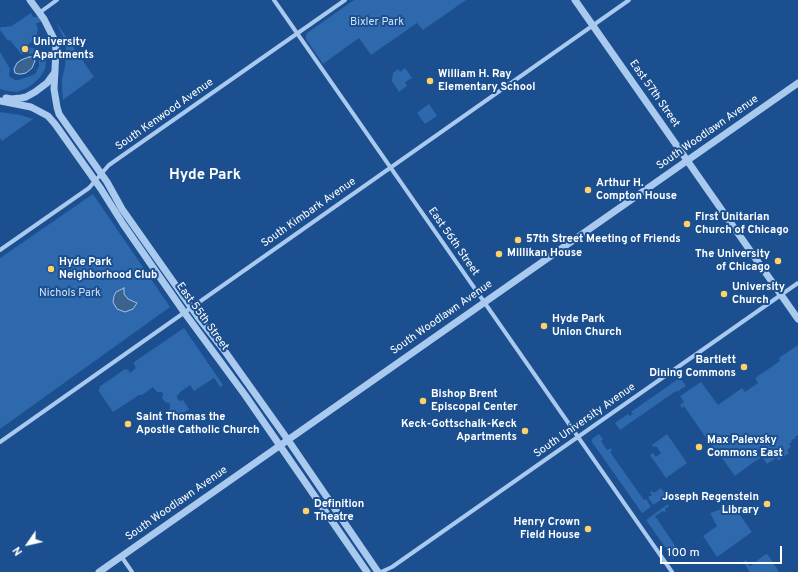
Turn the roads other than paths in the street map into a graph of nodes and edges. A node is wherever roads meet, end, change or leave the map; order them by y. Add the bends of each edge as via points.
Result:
1 (30, 0) edge
2 (57, 0) edge
3 (274, 0) edge
4 (345, 0) edge
5 (575, 0) edge
6 (629, 0) edge
7 (39, 13) junction
8 (593, 25) junction
9 (297, 34) junction
10 (55, 72) junction
11 (798, 83) edge
12 (0, 97) edge
13 (0, 101) edge
14 (687, 160) junction
15 (390, 167) junction
16 (100, 174) junction
17 (95, 180) junction
18 (0, 250) edge
19 (798, 283) edge
20 (781, 295) junction
21 (484, 302) junction
22 (191, 307) junction
23 (184, 312) junction
24 (798, 319) edge
25 (578, 437) junction
26 (288, 440) junction
27 (0, 442) edge
28 (280, 445) junction
29 (122, 556) junction
30 (99, 572) edge
31 (132, 572) edge
32 (367, 572) edge
33 (380, 572) edge
34 (672, 572) edge

1 - 7 street, East 55th Street
2 - 7 street
3 - 9 street, East 56th Street
4 - 9 street, South Kenwood Avenue
5 - 8 street, East 57th Street
6 - 8 street, South Kimbark Avenue
7 - 10 street, East 55th Street via 55,41
8 - 14 street, East 57th Street
8 - 15 street, South Kimbark Avenue
9 - 15 street, East 56th Street
9 - 16 street, South Kenwood Avenue via 109,165
10 - 12 street via 47,83 26,97
10 - 16 street, East 55th Street via 57,108
11 - 14 street, South Woodlawn Avenue
13 - 17 street, East 55th Street via 31,107 48,116
14 - 20 street, East 57th Street
14 - 21 street, South Woodlawn Avenue
15 - 21 street, East 56th Street
15 - 22 street, South Kimbark Avenue
16 - 17 street, South Kenwood Avenue
16 - 22 street, East 55th Street
17 - 18 street, South Kenwood Avenue via 89,188
17 - 23 street, East 55th Street
19 - 20 street, South University Avenue
20 - 24 street, East 57th Street
20 - 25 street, South University Avenue
21 - 25 street, East 56th Street
21 - 26 street, South Woodlawn Avenue
22 - 23 street, South Kimbark Avenue
22 - 26 street, East 55th Street
23 - 27 street, South Kimbark Avenue
23 - 28 street, East 55th Street
25 - 33 street, South University Avenue via 392,567
25 - 34 street, East 56th Street
26 - 28 street, South Woodlawn Avenue
26 - 33 street, East 55th Street
28 - 29 street, South Woodlawn Avenue
28 - 32 street, East 55th Street
29 - 30 street, South Woodlawn Avenue
29 - 31 street

